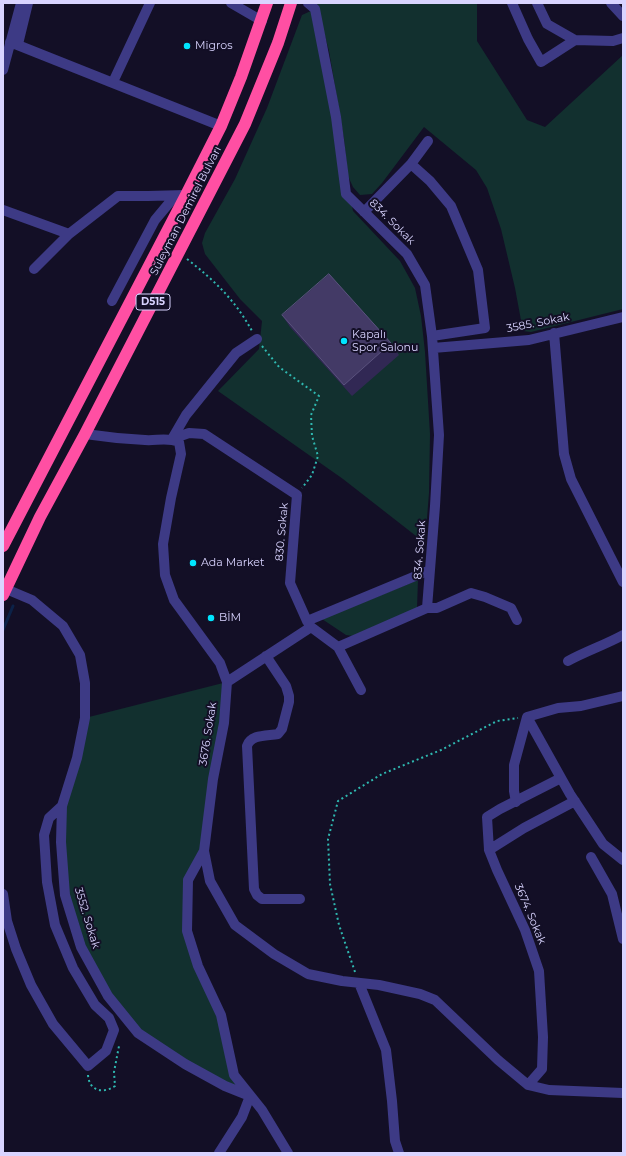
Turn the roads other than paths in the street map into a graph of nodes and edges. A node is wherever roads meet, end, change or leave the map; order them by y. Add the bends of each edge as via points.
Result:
1 (21, 3) edge
2 (28, 3) edge
3 (150, 3) edge
4 (231, 3) edge
5 (267, 3) edge
6 (291, 3) edge
7 (308, 3) edge
8 (512, 3) edge
9 (537, 3) edge
10 (611, 3) edge
11 (623, 16) edge
12 (262, 21) junction
13 (623, 38) edge
14 (575, 40) junction
15 (14, 43) junction
16 (3, 70) edge
17 (112, 82) junction
18 (221, 126) junction
19 (428, 141) dead end
20 (411, 164) junction
21 (181, 195) junction
22 (3, 210) edge
23 (364, 212) junction
24 (69, 234) junction
25 (34, 269) dead end
26 (112, 301) dead end
27 (623, 317) edge
28 (554, 334) junction
29 (432, 336) junction
30 (257, 339) road end
31 (433, 348) junction
32 (85, 434) junction
33 (172, 439) junction
34 (3, 546) edge
35 (430, 570) junction
36 (623, 582) edge
37 (4, 592) edge
38 (428, 608) junction
39 (517, 620) dead end
40 (309, 624) junction
41 (623, 635) edge
42 (338, 647) junction
43 (266, 656) junction
44 (568, 661) dead end
45 (227, 682) junction
46 (361, 690) dead end
47 (623, 696) edge
48 (527, 717) junction
49 (561, 778) junction
50 (576, 801) junction
51 (516, 802) junction
52 (62, 806) junction
53 (489, 850) junction
54 (204, 851) junction
55 (591, 857) dead end
56 (622, 858) edge
57 (193, 870) junction
58 (208, 871) junction
59 (3, 894) edge
60 (300, 899) dead end
61 (623, 939) edge
62 (358, 983) junction
63 (528, 1085) junction
64 (623, 1093) edge
65 (250, 1096) junction
66 (219, 1153) edge
67 (288, 1153) edge
68 (399, 1153) edge

1 - 15 street
2 - 15 street
3 - 17 street
4 - 12 street
5 - 12 highway, Süleyman Demirel Bulvarı / D515
6 - 32 highway, Süleyman Demirel Bulvarı / D515 via 278,43 245,124
7 - 23 street, 834. Sokak via 315,9 336,117 346,194
8 - 14 street via 528,39 542,62
9 - 14 street via 546,24
10 - 11 street
12 - 18 highway, Süleyman Demirel Bulvarı / D515
13 - 14 street via 613,41
15 - 16 street
15 - 17 street
17 - 18 street
18 - 21 highway, Süleyman Demirel Bulvarı / D515
19 - 20 street
20 - 23 street
20 - 29 street via 430,181 451,206 478,270 485,328
21 - 24 street via 118,196
21 - 26 street via 155,220
21 - 34 highway, Süleyman Demirel Bulvarı / D515
22 - 24 street
23 - 29 street, 834. Sokak via 407,254 425,285
24 - 25 street
27 - 28 street, 3585. Sokak
28 - 31 street, 3585. Sokak via 529,340
28 - 36 street via 564,454 571,479
29 - 31 street, 834. Sokak
30 - 33 street via 236,353 186,415
31 - 35 street, 834. Sokak via 439,435
32 - 33 street via 147,440
32 - 37 highway, Süleyman Demirel Bulvarı / D515 via 40,517
33 - 40 street, 830. Sokak via 189,433 204,434 297,495 290,583
33 - 45 street, 3676. Sokak via 179,442 181,454 163,544 165,574 174,600 220,663
35 - 38 street, 834. Sokak
35 - 40 street
37 - 52 street, 3552. Sokak via 32,600 63,626 80,654 85,683 85,718 78,758
38 - 39 street via 437,608 471,593 510,608
38 - 42 street
40 - 42 street, 830. Sokak
40 - 43 street
41 - 44 street
42 - 46 street, 830. Sokak
43 - 45 street
43 - 60 street via 286,686 288,702 282,729 278,734 255,737 250,739 247,746 254,889 262,899
45 - 54 street, 3676. Sokak via 224,723 213,779
47 - 48 street via 581,706 558,708
48 - 49 street
48 - 51 street via 514,765
49 - 50 street
49 - 51 street
50 - 53 street
50 - 56 street via 603,844
51 - 53 street via 488,817
52 - 59 street via 49,818 44,835 47,882 55,925 73,968 95,1005 109,1018 114,1030 106,1051 88,1066 53,1024 31,985 7,921
52 - 65 street, 3552. Sokak via 61,842 65,895 81,947 108,996 138,1033 185,1064 225,1086
53 - 63 street, 3674. Sokak via 525,930 539,971 542,1069
54 - 57 street
54 - 58 street, 3676. Sokak
55 - 61 street via 612,894
57 - 58 street
57 - 65 street via 188,880 187,931 198,966 221,1015 234,1075
58 - 62 street, 3676. Sokak via 210,881 236,925 274,954 308,974
62 - 63 street, 3676. Sokak via 420,994 435,1000
62 - 68 street via 386,1050 395,1141
63 - 64 street via 549,1090
65 - 66 street via 242,1117
65 - 67 street, 3552. Sokak via 262,1110

